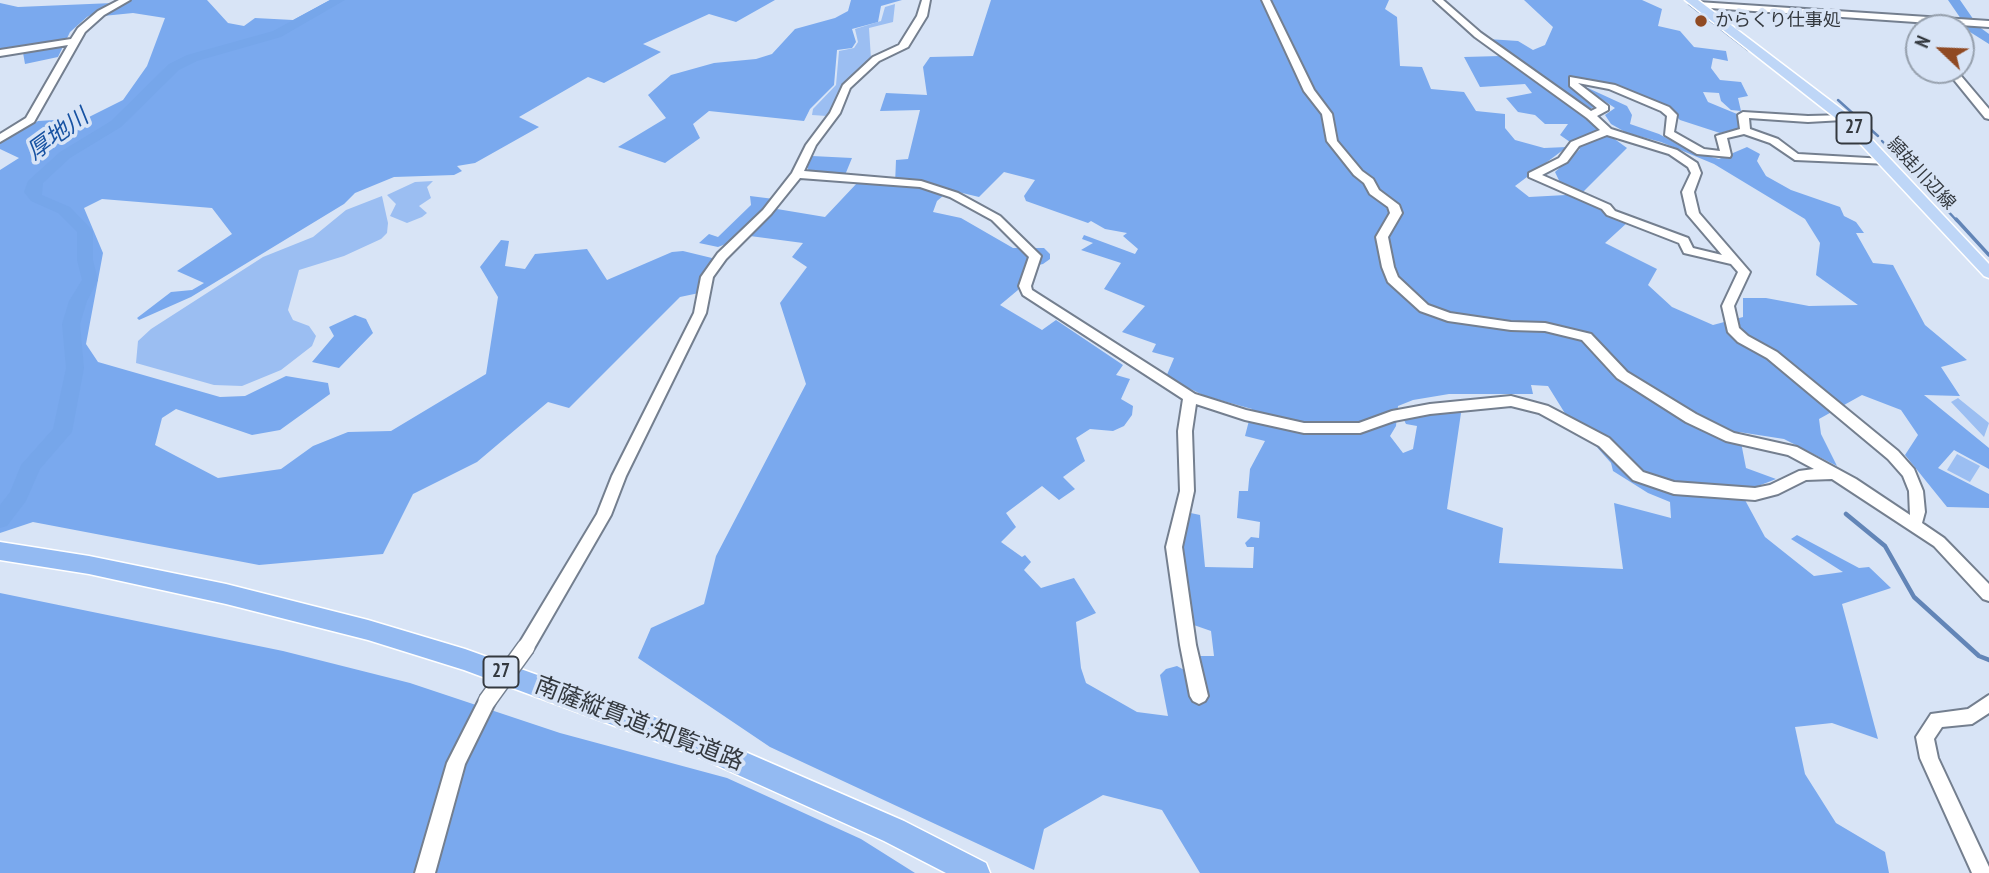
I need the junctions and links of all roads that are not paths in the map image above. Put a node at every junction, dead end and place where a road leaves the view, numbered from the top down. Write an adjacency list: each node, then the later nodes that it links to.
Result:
1 (126, 0): 7 (street)
2 (926, 0): 17 (street)
3 (1266, 0): 23 (street)
4 (1438, 0): 10 (street)
5 (1695, 3): 6 (street); 12 (main road, 頴娃川辺線 / 27)
6 (1905, 18)
7 (74, 41): 8 (street); 15 (street)
8 (0, 53)
9 (1963, 84): 11 (street)
10 (1591, 116): 13 (street); 14 (street)
11 (1989, 116)
12 (1843, 117): 14 (street); 16 (main road, 頴娃川辺線 / 27)
13 (1607, 131): 18 (street); 19 (street)
14 (1745, 131): 16 (street)
15 (0, 139)
16 (1885, 162): 21 (main road, 頴娃川辺線 / 27)
17 (797, 174): 22 (street); 29 (street, bridge)
18 (1693, 214): 19 (street); 20 (street)
19 (1684, 241): 20 (street)
20 (1737, 262): 24 (street)
21 (1989, 273)
22 (1190, 397): 23 (street); 27 (street)
23 (1833, 474): 24 (street)
24 (1914, 524): 26 (street)
25 (0, 551): 30 (highway, 南薩縦貫道;知覧道路 / 27)
26 (1989, 594)
27 (1199, 696)
28 (1989, 703): 31 (street)
29 (425, 873)
30 (976, 873)
31 (1982, 873)

